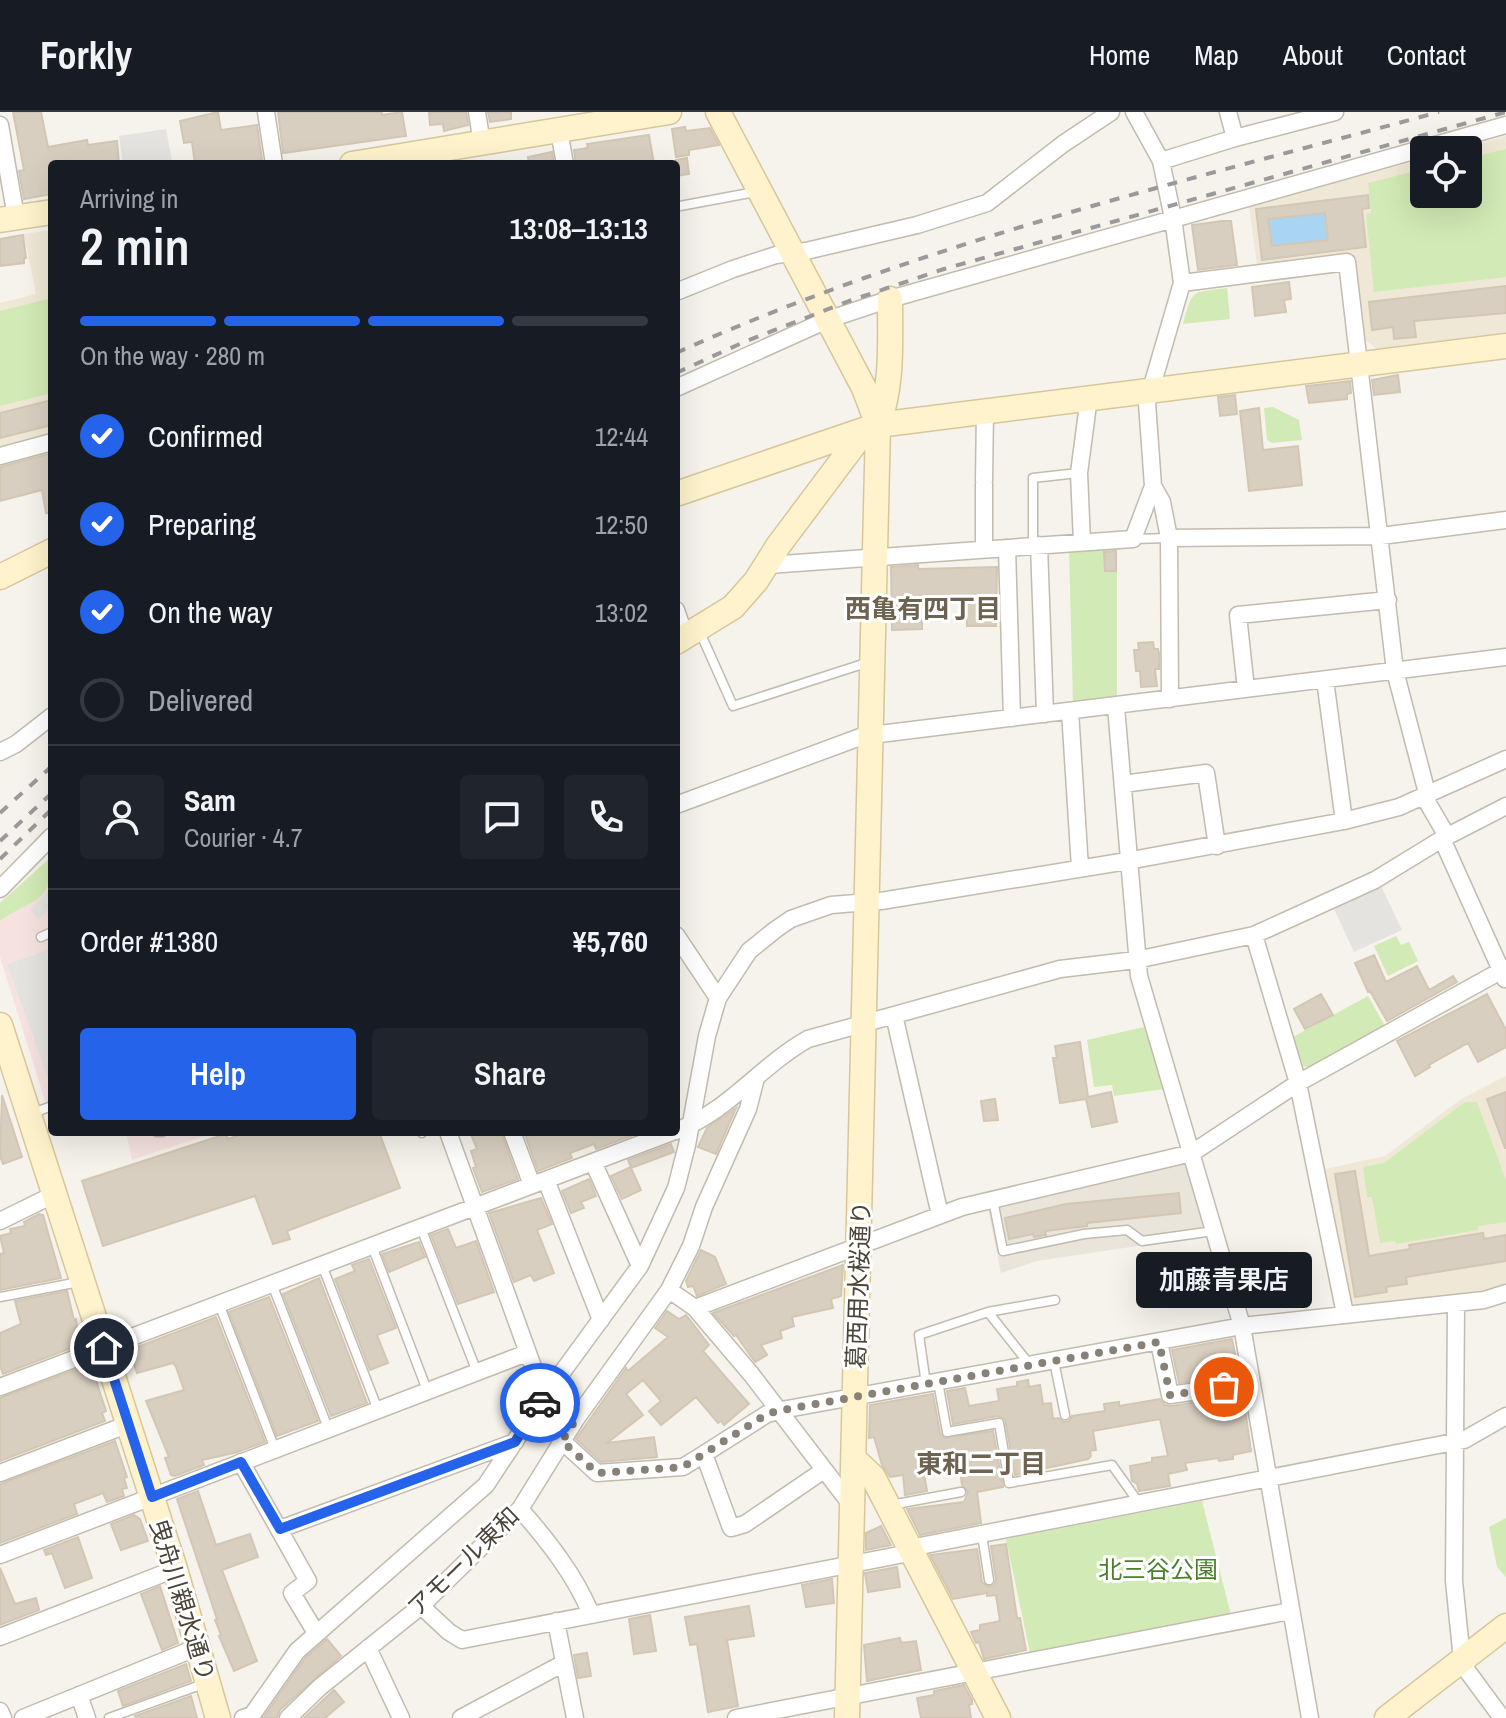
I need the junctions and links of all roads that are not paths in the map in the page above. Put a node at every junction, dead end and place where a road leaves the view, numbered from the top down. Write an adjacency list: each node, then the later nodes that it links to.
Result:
1 (266, 112): 15 (street)
2 (477, 112): 13 (street)
3 (669, 112): 11 (street)
4 (718, 112): 19 (street)
5 (1111, 112): 24 (street)
6 (1134, 112): 18 (street)
7 (1228, 112): 12 (street)
8 (1335, 112): 12 (street)
9 (0, 125): 23 (street)
10 (1506, 125): 22 (street)
11 (559, 131): 13 (street); 17 (street)
12 (1235, 138): 18 (street)
13 (482, 144): 14 (street)
14 (421, 158): 16 (street)
15 (273, 160)
16 (398, 160)
17 (564, 160)
18 (1161, 161): 22 (street)
19 (759, 190): 20 (lane); 24 (street)
20 (680, 206)
21 (48, 213): 23 (street)
22 (1173, 218): 25 (street); 27 (street)
23 (8, 219)
24 (793, 253): 26 (street); 28 (street)
25 (1182, 283): 30 (street); 32 (street)
26 (680, 290)
27 (890, 299): 28 (street); 35 (street)
28 (827, 320): 31 (street); 35 (street)
29 (1506, 346): 30 (street)
30 (1359, 364): 32 (street); 42 (street)
31 (680, 386)
32 (1150, 390): 33 (street); 39 (street)
33 (1089, 397): 34 (street); 38 (street)
34 (985, 410): 35 (street); 48 (street)
35 (878, 425): 40 (street); 50 (street, 葛西用水桜通り); 51 (street)
36 (48, 443): 37 (street)
37 (0, 456)
38 (1079, 473): 45 (street); 46 (lane)
39 (1153, 486): 43 (street); 44 (street)
40 (680, 493)
41 (1506, 520): 42 (street)
42 (1381, 536): 43 (street); 53 (street)
43 (1169, 538): 44 (lane); 60 (street)
44 (1133, 539): 45 (street)
45 (1082, 542): 46 (street)
46 (1036, 546): 47 (street); 63 (street)
47 (1007, 548): 48 (street); 64 (street)
48 (984, 549): 50 (street)
49 (48, 553): 52 (street)
50 (876, 557): 51 (street); 56 (street, 葛西用水桜通り)
51 (768, 565): 54 (street)
52 (0, 577)
53 (1388, 600): 57 (street); 59 (street)
54 (687, 636): 56 (lane)
55 (1506, 657): 57 (street)
56 (874, 661): 66 (street, 葛西用水桜通り)
57 (1395, 671): 58 (street); 70 (street)
58 (1325, 680): 59 (street); 73 (street)
59 (1246, 689): 60 (street)
60 (1170, 699): 61 (street)
61 (1116, 707): 62 (street); 69 (street)
62 (1070, 711): 63 (street); 78 (street)
63 (1045, 714): 64 (street)
64 (1012, 718): 66 (street)
65 (48, 719): 67 (street)
66 (873, 735): 71 (street); 80 (street, 葛西用水桜通り)
67 (0, 752)
68 (1506, 759): 70 (street)
69 (1123, 784): 76 (street); 77 (street)
70 (1425, 794): 73 (street); 74 (street)
71 (680, 803)
72 (1506, 806): 74 (street)
73 (1344, 821): 76 (street)
74 (1445, 838): 82 (street); 86 (street)
75 (48, 840): 79 (street)
76 (1217, 846): 77 (street)
77 (1127, 861): 78 (street); 85 (street)
78 (1080, 868): 80 (street)
79 (0, 889)
80 (868, 901): 87 (street); 89 (street, 葛西用水桜通り)
81 (48, 934): 83 (lane)
82 (1254, 935): 85 (street); 93 (street)
83 (41, 937)
84 (680, 946): 87 (street)
85 (1136, 960): 88 (street); 101 (street)
86 (1505, 973): 93 (street)
87 (718, 998): 95 (street)
88 (894, 1015): 89 (street); 107 (street)
89 (865, 1022): 92 (street); 111 (street, 葛西用水桜通り)
90 (0, 1025): 91 (street, 曳舟川親水通り)
91 (4, 1055): 94 (street, 曳舟川親水通り)
92 (756, 1078): 96 (street); 117 (street, アモール東和)
93 (1298, 1083): 101 (street); 125 (street)
94 (41, 1110): 104 (street, 曳舟川親水通り)
95 (680, 1126)
96 (680, 1129)
97 (449, 1136): 106 (street)
98 (514, 1136): 103 (street)
99 (679, 1136): 114 (street)
100 (637, 1138): 102 (street)
101 (1192, 1153): 105 (street); 110 (street)
102 (593, 1162): 103 (street); 114 (street)
103 (539, 1182): 106 (street); 126 (street)
104 (55, 1194): 108 (street); 115 (street, 曳舟川親水通り)
105 (993, 1200): 107 (street); 110 (lane)
106 (474, 1207): 109 (street); 130 (street)
107 (940, 1215): 111 (street)
108 (0, 1221)
109 (421, 1228): 112 (street); 133 (lane)
110 (1215, 1231): 127 (street)
111 (859, 1245): 123 (street); 139 (street, 葛西用水桜通り)
112 (372, 1246): 113 (street); 137 (lane)
113 (322, 1265): 116 (street); 140 (lane)
114 (640, 1266): 126 (street)
115 (84, 1281): 119 (lane); 129 (street, 曳舟川親水通り)
116 (272, 1284): 122 (street); 146 (lane)
117 (669, 1290): 123 (street); 144 (street, アモール東和)
118 (1506, 1293): 121 (street)
119 (0, 1297)
120 (1055, 1300): 124 (lane)
121 (1456, 1303): 125 (street); 149 (street)
122 (219, 1304): 129 (street); 150 (lane)
123 (695, 1308): 141 (street)
124 (988, 1312): 132 (lane); 135 (lane)
125 (1345, 1314): 127 (street)
126 (601, 1320): 138 (street)
127 (1242, 1326): 128 (street); 134 (street)
128 (1159, 1342): 131 (street); 134 (street)
129 (104, 1348): 136 (street); 145 (street, 曳舟川親水通り)
130 (527, 1353): 133 (street); 138 (street)
131 (1054, 1361): 132 (street); 142 (lane)
132 (1030, 1365): 135 (street)
133 (477, 1372): 137 (street)
134 (1252, 1383): 156 (street)
135 (932, 1384): 139 (street); 159 (lane)
136 (0, 1387)
137 (427, 1390): 140 (street)
138 (545, 1395): 144 (street); 148 (street)
139 (855, 1398): 141 (street); 152 (street, 葛西用水桜通り)
140 (378, 1410): 146 (street)
141 (777, 1411): 151 (street); 154 (street)
142 (1065, 1415)
143 (1506, 1416): 149 (street)
144 (576, 1419): 147 (street, アモール東和)
145 (129, 1424): 155 (street); 158 (street, 曳舟川親水通り)
146 (328, 1428): 150 (street)
147 (562, 1441): 151 (street); 162 (street, アモール東和)
148 (515, 1442): 163 (street); 175 (street)
149 (1453, 1442): 156 (street); 179 (street)
150 (275, 1449): 153 (street)
151 (704, 1454): 154 (street)
152 (854, 1459): 160 (street, 葛西用水桜通り); 161 (street)
153 (241, 1462): 158 (street); 163 (street)
154 (824, 1470): 160 (street)
155 (0, 1473)
156 (1268, 1477): 159 (street); 171 (street)
157 (961, 1492): 161 (lane)
158 (152, 1497): 166 (street); 168 (street, 曳舟川親水通り)
159 (1139, 1503): 164 (street)
160 (852, 1506): 167 (street, 葛西用水桜通り)
161 (888, 1506): 165 (street)
162 (520, 1509): 170 (street, アモール東和); 172 (street)
163 (280, 1529): 175 (street)
164 (982, 1535): 165 (street); 169 (lane)
165 (911, 1550): 167 (street); 181 (street)
166 (0, 1555)
167 (851, 1564): 172 (street); 184 (street, 葛西用水桜通り)
168 (175, 1569): 176 (street); 177 (street, 曳舟川親水通り)
169 (989, 1580)
170 (421, 1606): 173 (street); 178 (street, アモール東和)
171 (1290, 1611): 181 (street); 198 (street)
172 (591, 1614): 173 (street)
173 (556, 1621): 180 (street)
174 (1506, 1626): 179 (street)
175 (316, 1633): 191 (street)
176 (0, 1637)
177 (198, 1647): 182 (street, 曳舟川親水通り); 183 (street)
178 (368, 1648): 192 (street, アモール東和); 193 (street)
179 (1462, 1660): 199 (street); 200 (street)
180 (564, 1663): 194 (street); 195 (street)
181 (974, 1673): 184 (street); 197 (street)
182 (208, 1683): 189 (lane); 190 (street, 曳舟川親水通り)
183 (79, 1695): 187 (street); 188 (street)
184 (847, 1707): 196 (street)
185 (0, 1711): 186 (street)
186 (3, 1718)
187 (23, 1718)
188 (87, 1718)
189 (109, 1718)
190 (218, 1718)
191 (243, 1718)
192 (288, 1718)
193 (401, 1718)
194 (461, 1718)
195 (575, 1718)
196 (736, 1718)
197 (998, 1718)
198 (1310, 1718)
199 (1387, 1718)
200 (1502, 1718)

